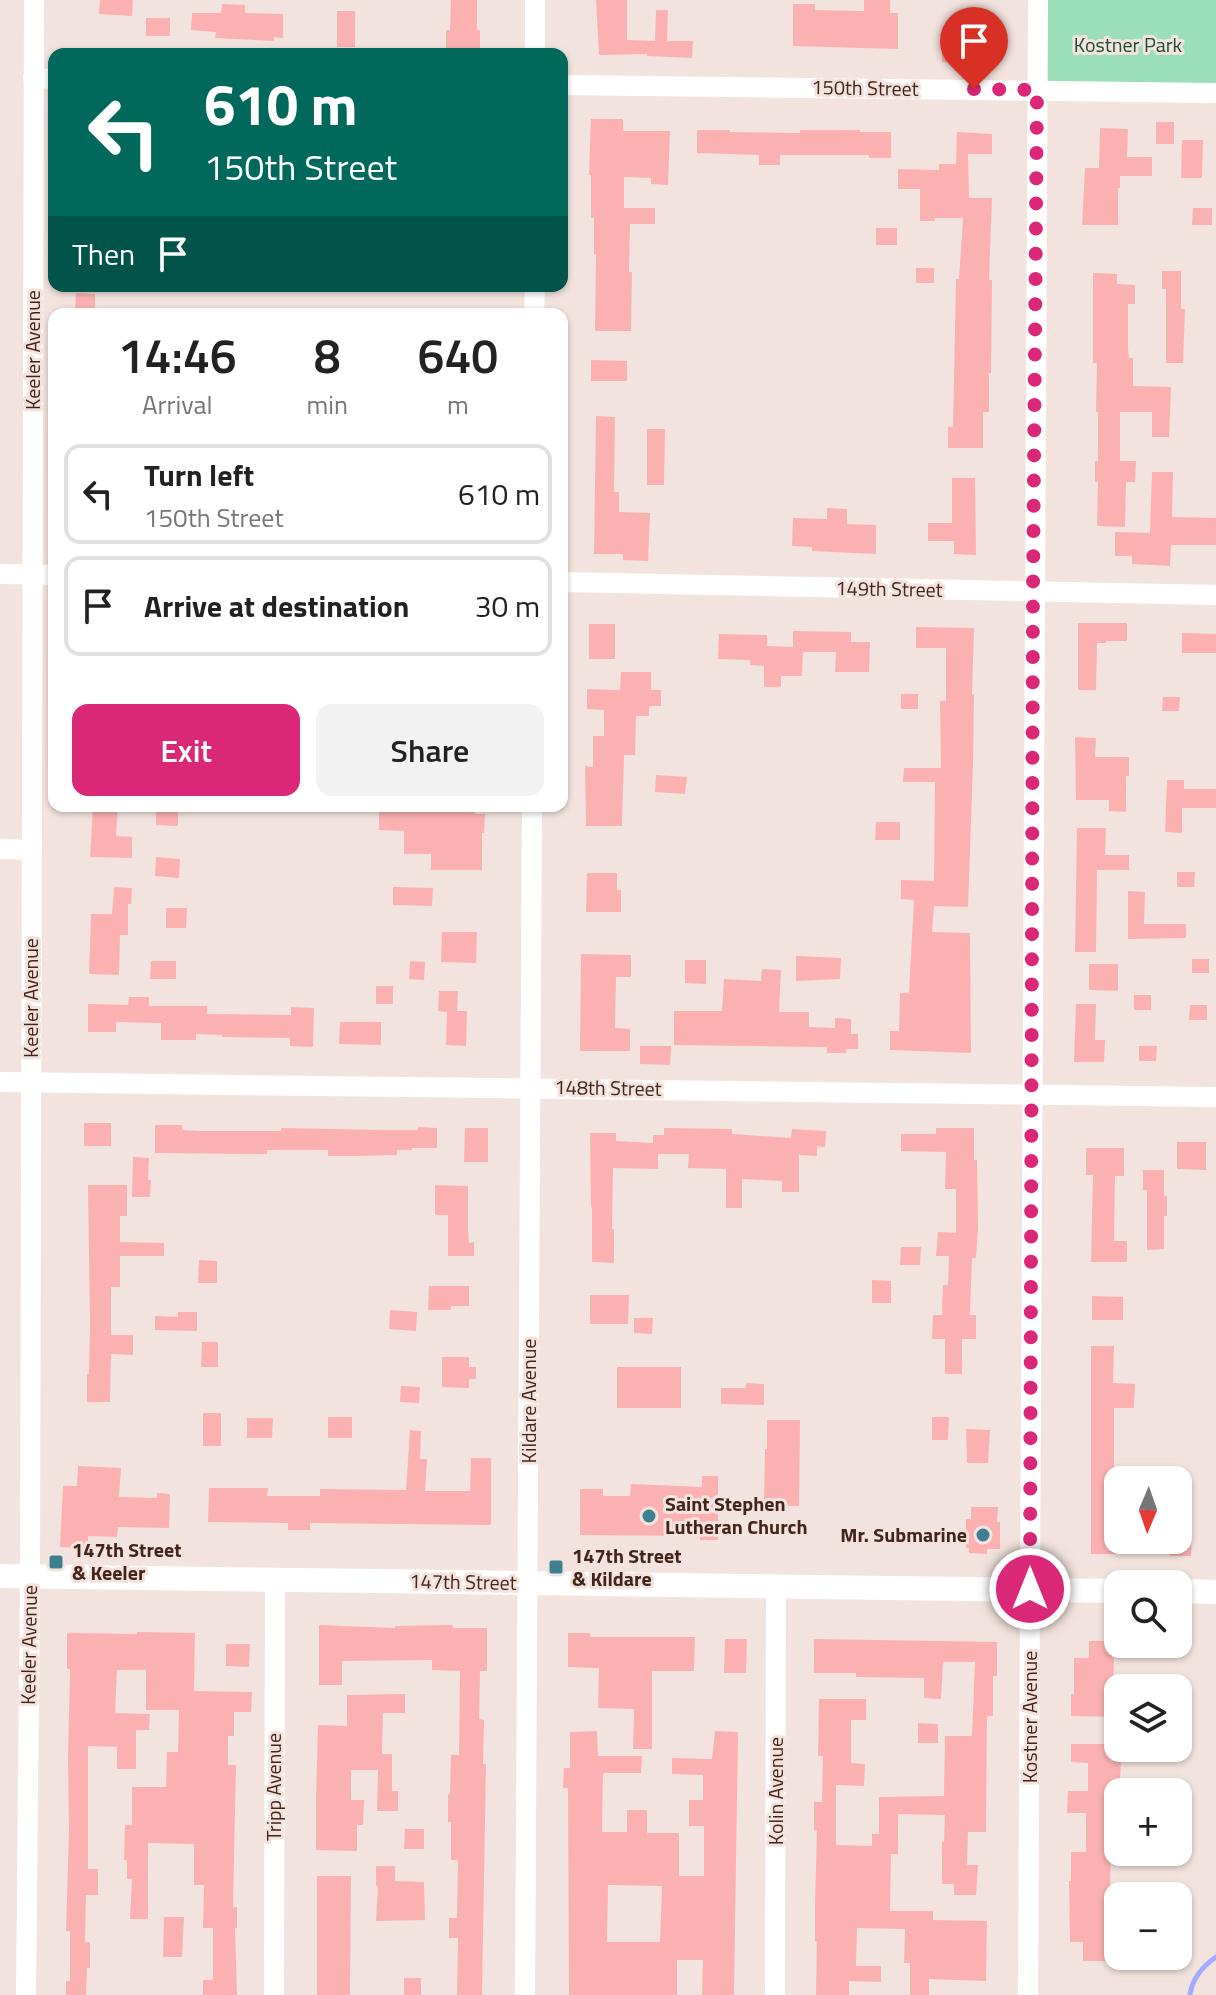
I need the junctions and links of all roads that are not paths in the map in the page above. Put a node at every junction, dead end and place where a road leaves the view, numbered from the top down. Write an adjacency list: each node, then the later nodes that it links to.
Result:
1 (34, 0): 5 (street, Keeler Avenue)
2 (535, 0): 4 (street)
3 (1038, 0): 8 (street, Kostner Avenue)
4 (535, 48)
5 (33, 78): 6 (street); 11 (street, Keeler Avenue)
6 (48, 79)
7 (568, 85): 8 (street, 150th Street)
8 (1037, 90): 9 (street, 150th Street); 13 (street, Kostner Avenue)
9 (1216, 93)
10 (0, 574): 11 (street)
11 (44, 575): 17 (street, Keeler Avenue)
12 (568, 582): 13 (street, 149th Street)
13 (1033, 592): 14 (street, 149th Street); 21 (street, Kostner Avenue)
14 (1216, 595)
15 (532, 812): 20 (street, Kildare Avenue)
16 (0, 849): 17 (street)
17 (32, 850): 19 (street, Keeler Avenue)
18 (0, 1082): 19 (street, 148th Street)
19 (31, 1082): 20 (street, 148th Street); 24 (street, Keeler Avenue)
20 (530, 1087): 21 (street, 148th Street); 26 (street, Kildare Avenue)
21 (1033, 1094): 22 (street, 148th Street); 28 (street, Kostner Avenue)
22 (1216, 1097)
23 (0, 1576): 24 (main road, 147th Street)
24 (30, 1577): 25 (main road, 147th Street); 32 (street, Keeler Avenue)
25 (275, 1580): 26 (main road, 147th Street); 33 (street, Tripp Avenue)
26 (528, 1583): 27 (main road, 147th Street); 34 (street, Kildare Avenue)
27 (776, 1586): 28 (main road, 147th Street); 35 (street, Kolin Avenue)
28 (1030, 1589): 29 (main road, 147th Street); 36 (street, Kostner Avenue)
29 (1104, 1591)
30 (1192, 1591): 31 (main road)
31 (1216, 1592)
32 (26, 1995)
33 (274, 1995)
34 (525, 1995)
35 (775, 1995)
36 (1028, 1995)

